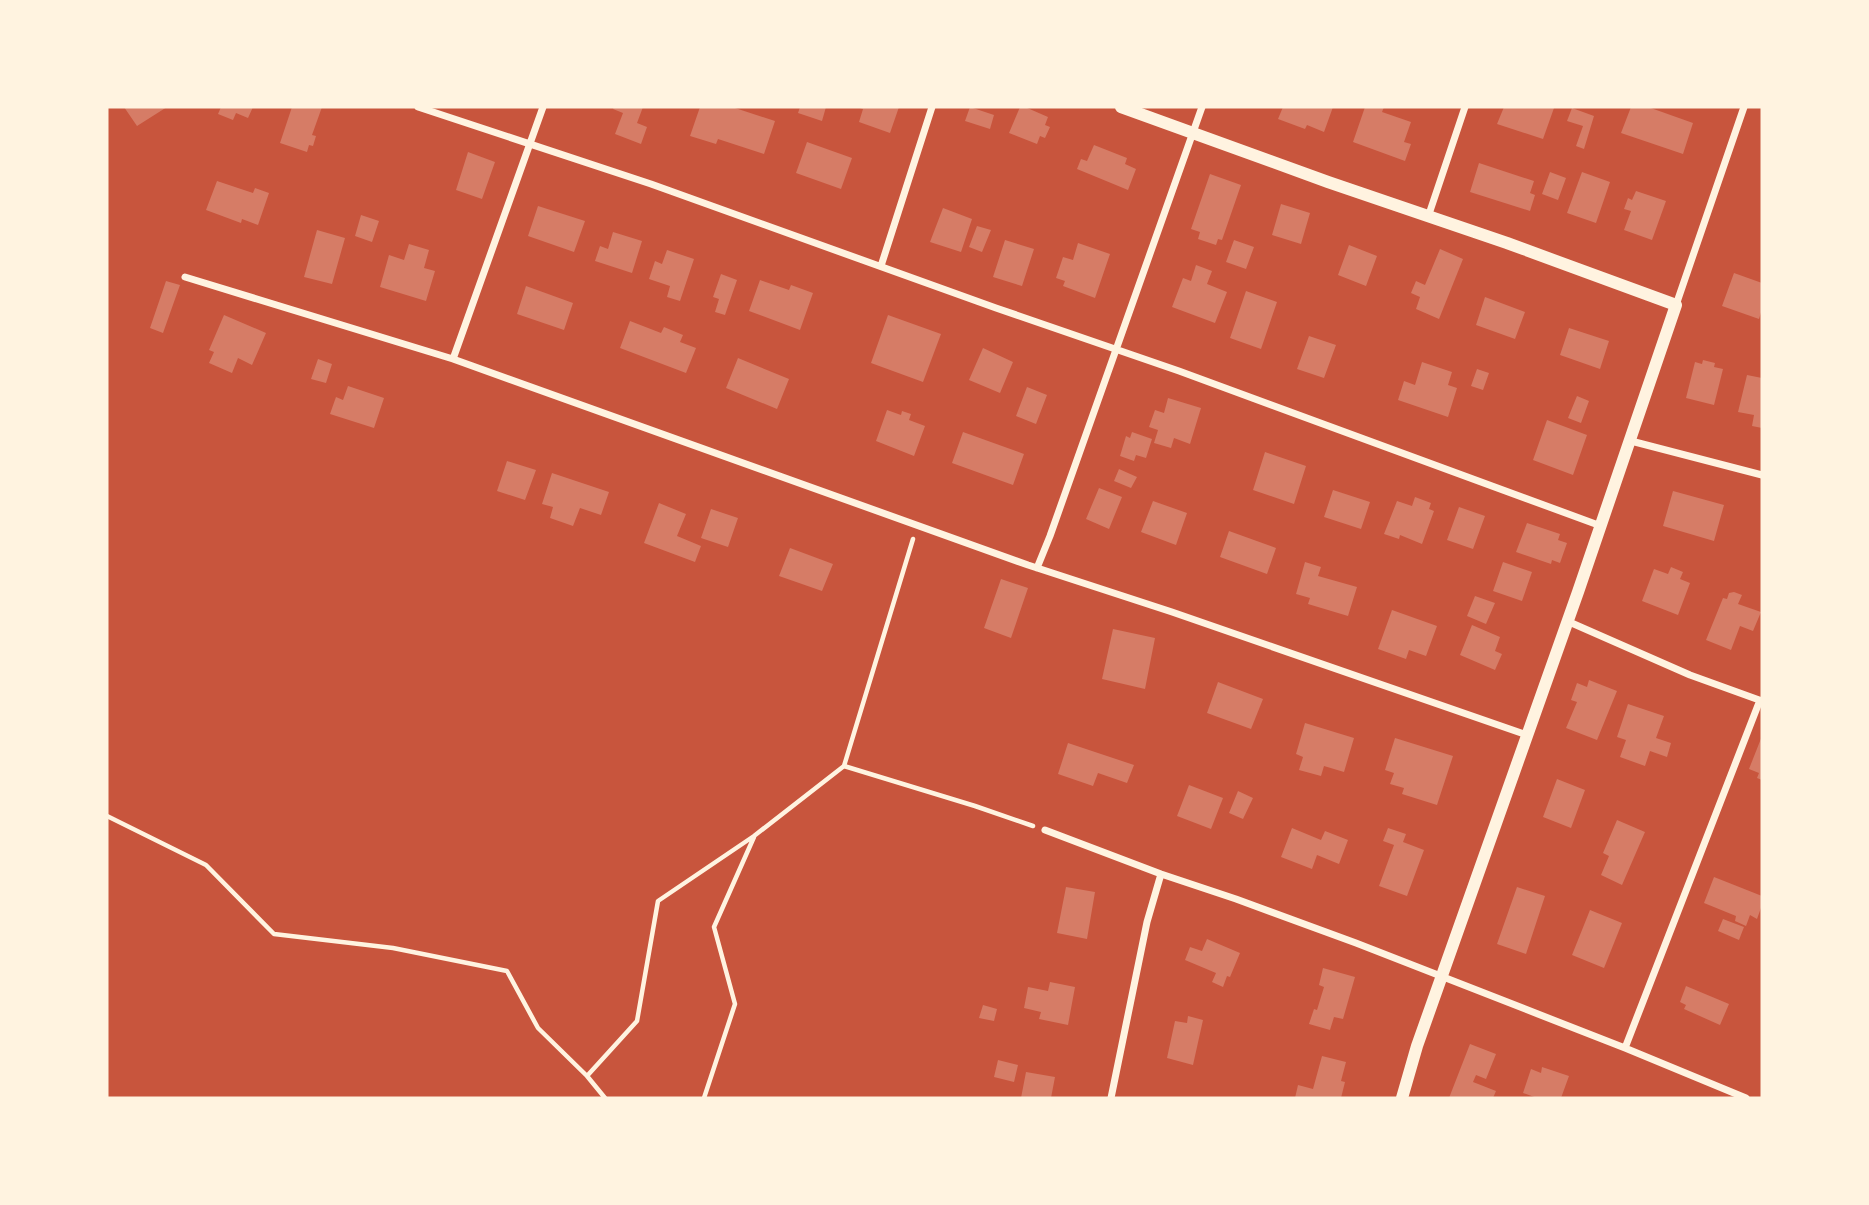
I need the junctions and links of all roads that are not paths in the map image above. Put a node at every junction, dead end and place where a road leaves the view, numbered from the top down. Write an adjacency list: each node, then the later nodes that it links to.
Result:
1 (418, 107): 9 (street)
2 (543, 107): 9 (street)
3 (932, 107): 11 (street)
4 (1121, 107): 8 (street)
5 (1202, 107): 8 (street)
6 (1465, 107): 10 (street)
7 (1744, 107): 13 (street)
8 (1194, 132): 10 (street); 14 (street)
9 (529, 144): 11 (street); 15 (street)
10 (1428, 216): 13 (street)
11 (881, 266): 14 (street)
12 (185, 277): 15 (street)
13 (1676, 305): 16 (street)
14 (1117, 349): 18 (street); 19 (street)
15 (453, 359): 19 (street)
16 (1630, 441): 17 (street); 18 (street)
17 (1762, 475)
18 (1601, 527): 20 (street)
19 (1037, 568): 22 (street)
20 (1567, 621): 21 (street); 22 (street)
21 (1761, 700): 26 (street)
22 (1527, 736): 25 (street)
23 (1045, 830): 24 (street)
24 (1161, 874): 25 (street); 27 (street)
25 (1442, 976): 26 (street); 28 (street)
26 (1625, 1048): 29 (street)
27 (1111, 1098)
28 (1402, 1098)
29 (1746, 1098)

